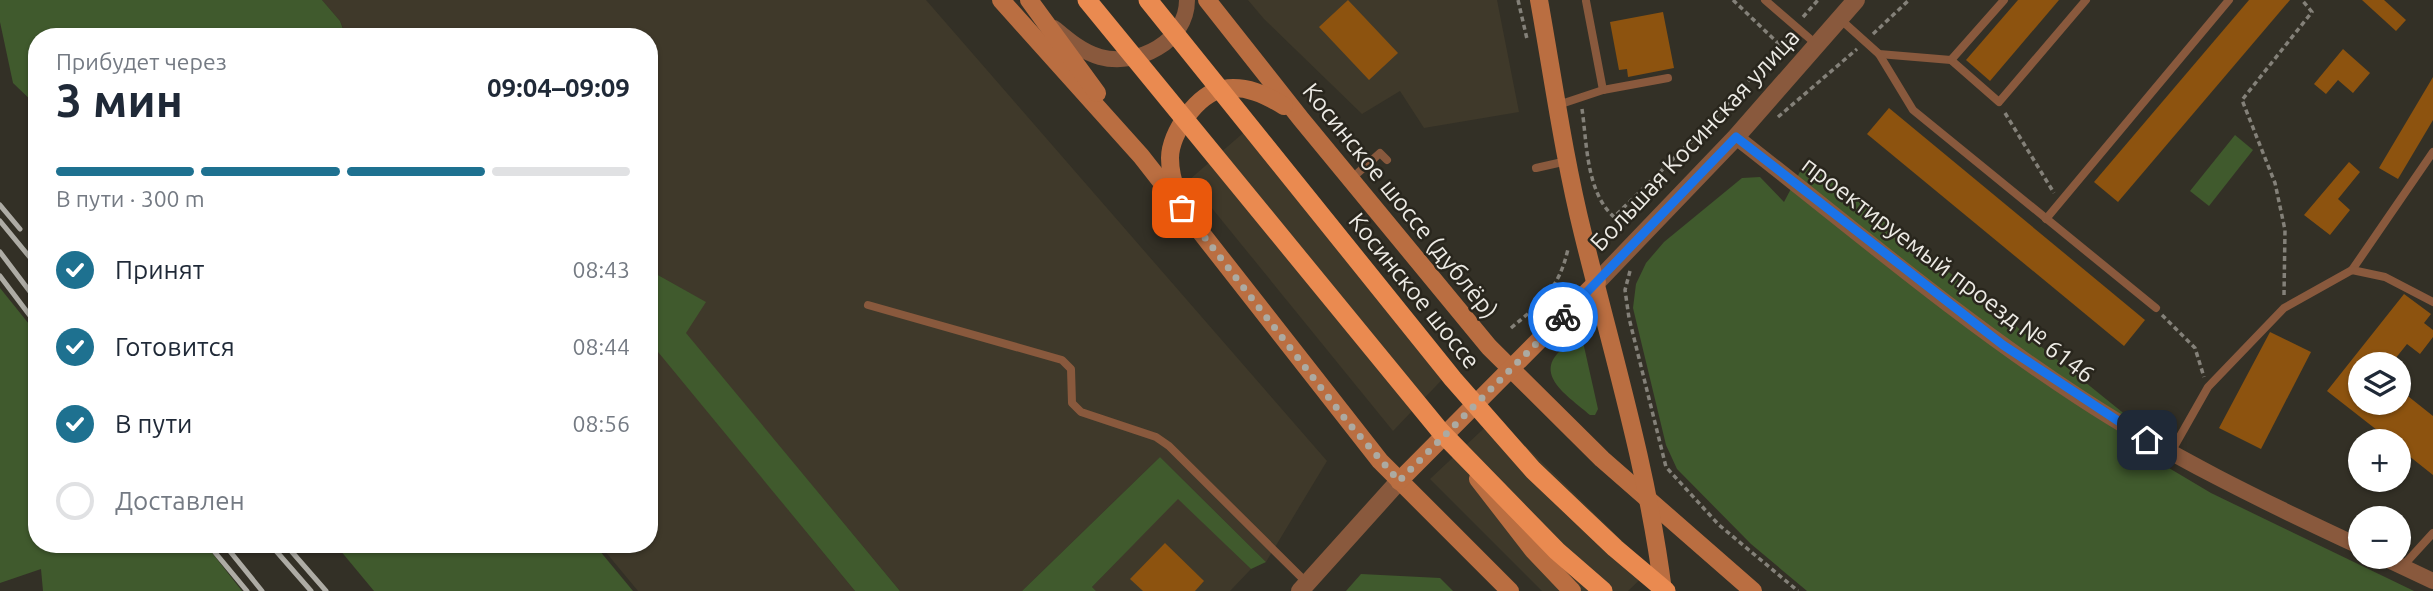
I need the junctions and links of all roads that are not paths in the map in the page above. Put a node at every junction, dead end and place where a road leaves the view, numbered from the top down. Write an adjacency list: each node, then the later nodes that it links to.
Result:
1 (1001, 0): 25 (main road)
2 (1029, 0): 15 (main road)
3 (1087, 0): 38 (highway, bridge)
4 (1148, 0): 51 (highway, Косинское шоссе, bridge)
5 (1187, 0): 15 (street)
6 (1207, 0): 22 (main road, Косинское шоссе (дублёр))
7 (1539, 0): 21 (main road)
8 (1587, 0): 20 (lane)
9 (1765, 0): 16 (lane)
10 (1856, 0): 14 (street, Большая Косинская улица)
11 (2004, 0): 18 (lane)
12 (2086, 0): 18 (lane)
13 (2229, 0): 31 (lane)
14 (1839, 19): 16 (street, Большая Косинская улица); 17 (lane)
15 (1046, 22): 25 (main road)
16 (1816, 45): 23 (street, Большая Косинская улица)
17 (1879, 54): 18 (lane); 31 (lane)
18 (1951, 60)
19 (1668, 78): 20 (lane)
20 (1603, 90): 21 (lane)
21 (1558, 105): 27 (main road)
22 (1301, 120): 29 (main road, Косинское шоссе (дублёр)); 30 (main road)
23 (1736, 137): 33 (street, Большая Косинская улица); 39 (street, проектируемый проезд № 6146)
24 (2433, 152): 32 (lane)
25 (1141, 156): 30 (main road)
26 (1387, 160): 29 (lane)
27 (1569, 161): 28 (lane); 33 (main road)
28 (1536, 168)
29 (1350, 180): 37 (main road, Косинское шоссе (дублёр))
30 (1182, 208): 40 (main road)
31 (2046, 219): 36 (lane)
32 (2352, 270): 34 (lane); 39 (lane)
33 (1597, 282): 37 (main road); 41 (main road)
34 (2433, 302)
35 (868, 305): 47 (lane)
36 (2156, 308)
37 (1512, 371): 40 (main road); 41 (main road, Косинское шоссе (дублёр))
38 (1441, 432): 49 (main road, bridge); 50 (highway, bridge)
39 (2170, 454): 43 (street, проектируемый проезд № 6146)
40 (1399, 481): 47 (street); 48 (main road)
41 (1647, 500): 51 (main road); 52 (main road, Косинское шоссе (дублёр))
42 (2433, 533): 44 (lane)
43 (2348, 541)
44 (2411, 557)
45 (2406, 569): 46 (street)
46 (2433, 581)
47 (1303, 587)
48 (1510, 591)
49 (1572, 591)
50 (1603, 591)
51 (1664, 591)
52 (1753, 591)

